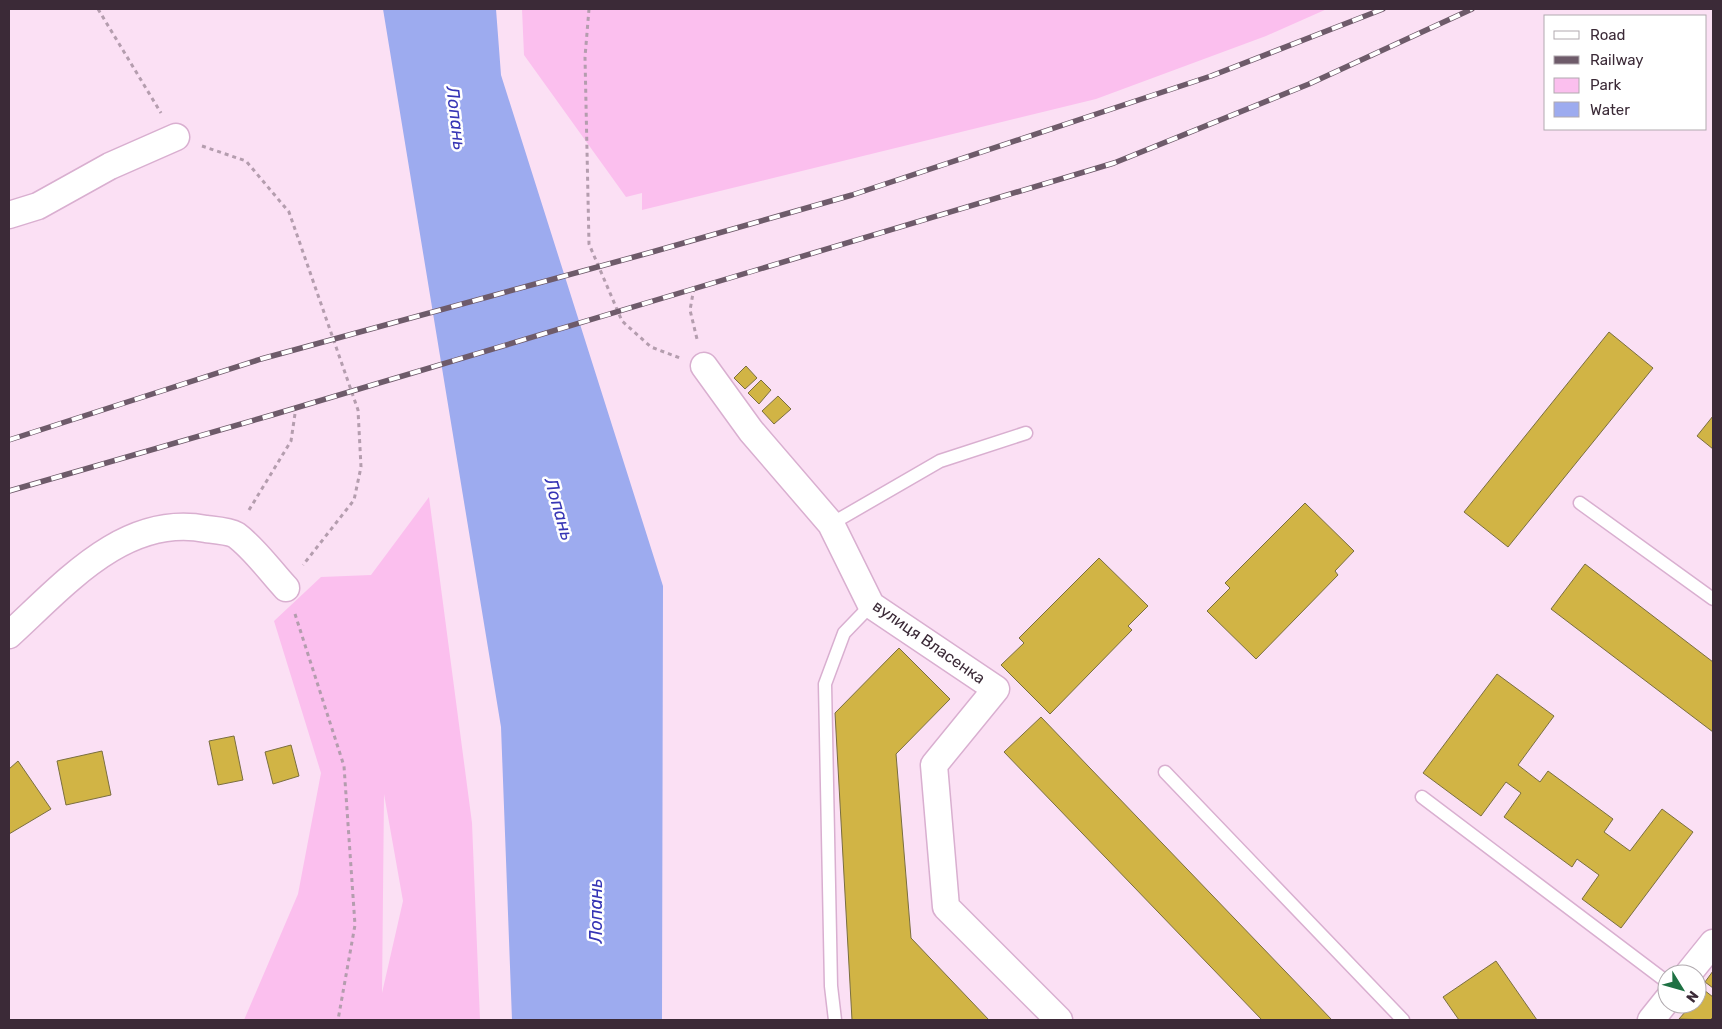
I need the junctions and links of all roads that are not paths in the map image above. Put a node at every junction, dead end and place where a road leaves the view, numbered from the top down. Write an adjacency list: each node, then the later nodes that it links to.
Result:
1 (176, 137): 2 (street)
2 (9, 215)
3 (704, 366): 6 (street, вулиця Власенка)
4 (1026, 434): 6 (lane)
5 (1580, 502): 8 (lane)
6 (831, 524): 9 (street, вулиця Власенка)
7 (286, 588): 10 (street)
8 (1713, 599)
9 (871, 605): 16 (lane); 17 (street, вулиця Власенка)
10 (9, 635)
11 (1165, 772): 18 (lane)
12 (1422, 797): 15 (lane)
13 (1713, 943): 14 (street)
14 (1696, 964)
15 (1657, 974)
16 (835, 1020)
17 (1059, 1020)
18 (1402, 1020)

